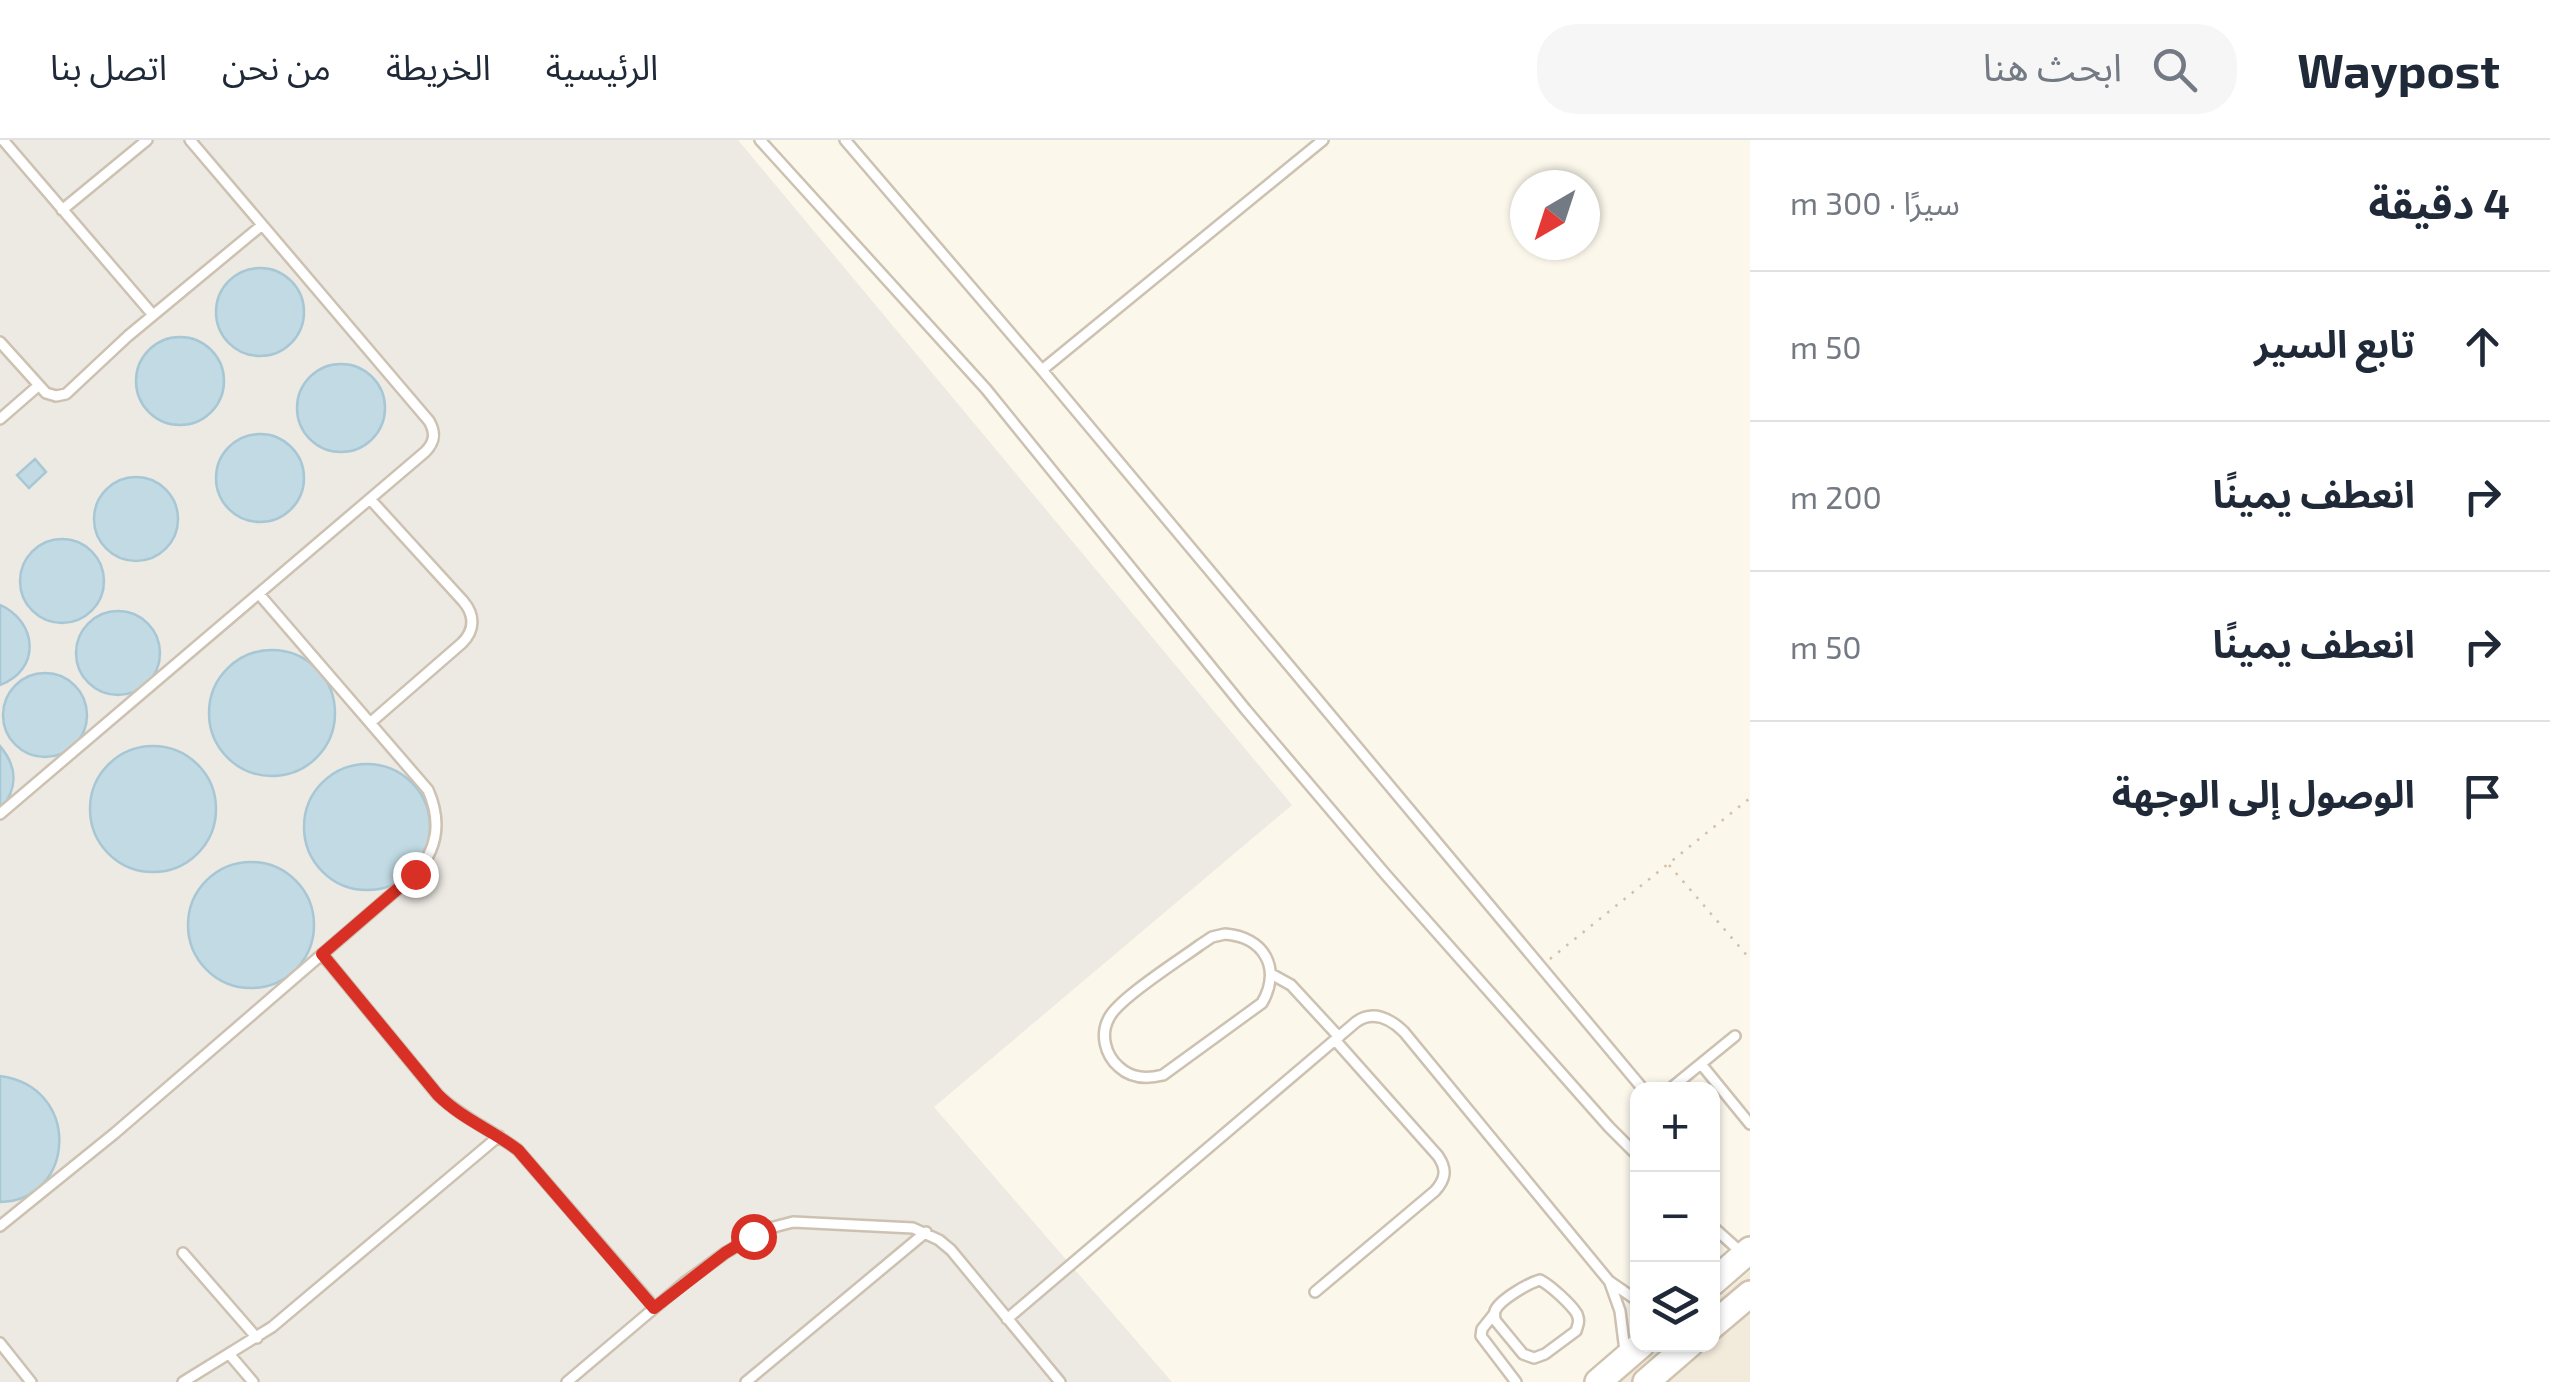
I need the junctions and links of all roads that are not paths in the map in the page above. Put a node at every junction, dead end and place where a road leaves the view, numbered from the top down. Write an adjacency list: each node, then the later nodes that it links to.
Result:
1 (3, 140): 7 (lane)
2 (147, 140): 7 (lane)
3 (190, 140): 8 (lane)
4 (760, 140): 27 (lane)
5 (845, 140): 11 (lane)
6 (1323, 140): 11 (lane)
7 (62, 210): 9 (lane)
8 (262, 225): 9 (lane); 14 (lane)
9 (153, 315): 12 (lane)
10 (0, 342): 12 (lane)
11 (1042, 370): 23 (lane)
12 (38, 386): 13 (lane)
13 (0, 419)
14 (370, 498): 15 (lane); 16 (lane)
15 (259, 594): 16 (lane); 17 (lane)
16 (370, 723): 18 (lane)
17 (0, 814)
18 (322, 954): 26 (lane); 28 (lane)
19 (1271, 974): 19 (lane); 21 (lane)
20 (1735, 1036): 22 (lane)
21 (1337, 1038): 34 (lane); 35 (lane); 40 (lane)
22 (1701, 1064): 24 (lane); 25 (lane)
23 (1636, 1082)
24 (1680, 1082)
25 (1750, 1124)
26 (500, 1136): 38 (lane); 42 (lane)
27 (1630, 1148)
28 (0, 1226)
29 (926, 1232): 38 (lane); 40 (lane); 52 (lane)
30 (1720, 1232): 32 (lane)
31 (183, 1252): 42 (lane)
32 (1747, 1252): 33 (street)
33 (1720, 1276)
34 (1608, 1281): 37 (lane); 43 (lane)
35 (1315, 1292)
36 (1750, 1294): 41 (street)
37 (1630, 1296)
38 (654, 1308): 48 (lane)
39 (1494, 1314): 39 (lane); 54 (lane)
40 (1006, 1318): 53 (lane)
41 (1720, 1319)
42 (256, 1338): 47 (lane)
43 (1630, 1340)
44 (0, 1343): 49 (lane)
45 (1634, 1352): 55 (street)
46 (1681, 1352): 56 (street)
47 (230, 1355): 50 (lane); 51 (lane)
48 (571, 1381)
49 (31, 1382)
50 (184, 1382)
51 (253, 1382)
52 (746, 1382)
53 (1060, 1382)
54 (1516, 1382)
55 (1598, 1382)
56 (1646, 1382)

